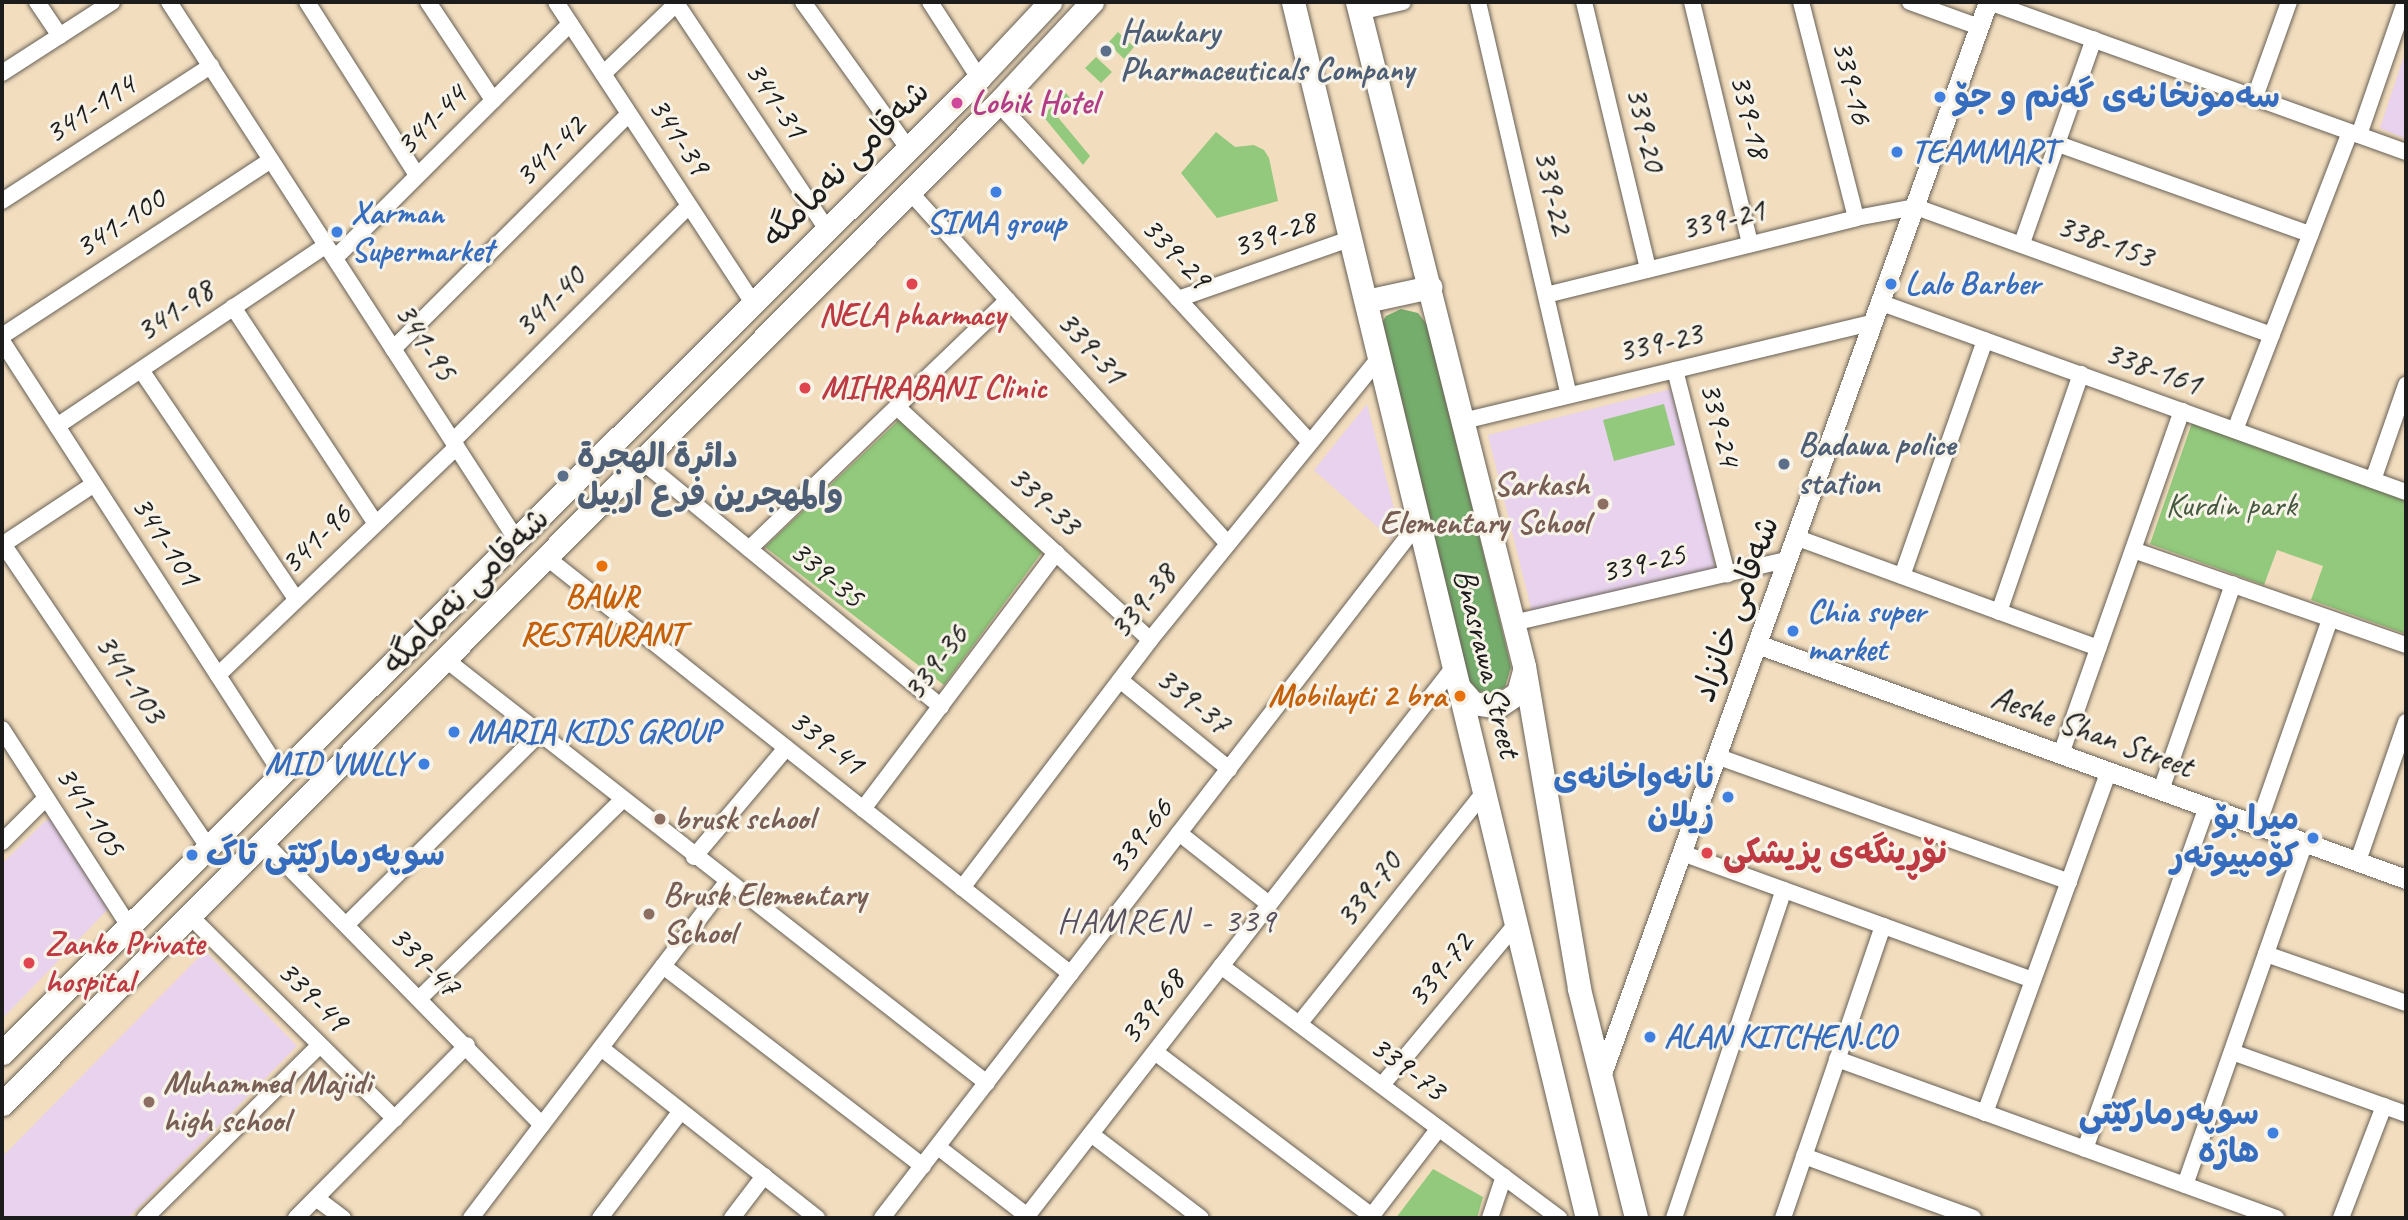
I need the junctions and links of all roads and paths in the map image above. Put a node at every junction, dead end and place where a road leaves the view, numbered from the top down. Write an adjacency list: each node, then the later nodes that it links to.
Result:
1 (37, 2): 25 (street)
2 (112, 2): 25 (street)
3 (169, 2): 27 (street, 341-95)
4 (307, 2): 40 (street)
5 (428, 2): 32 (street)
6 (556, 2): 23 (street, 341-39)
7 (677, 2): 29 (street); 46 (street, 341-31)
8 (803, 2): 37 (street)
9 (930, 2): 30 (street)
10 (1049, 2): 30 (main road, شەقامی نەمامگە)
11 (1092, 2): 33 (main road, شەقامی نەمامگە)
12 (1293, 2): 48 (main road, Bnasrawa Street)
13 (1403, 2): 22 (street)
14 (1478, 2): 54 (street, 339-22)
15 (1584, 2): 52 (street, 339-20)
16 (1692, 2): 50 (street, 339-18)
17 (1801, 2): 45 (street, 339-16)
18 (1910, 2): 24 (street)
19 (1989, 2): 24 (street, شەقامی خانزاد); 26 (street)
20 (2289, 2): 31 (street)
21 (2405, 2): 35 (street)
22 (1358, 7): 53 (main road, Bnasrawa Street)
23 (570, 24): 29 (street, 341-39); 32 (street, 341-44)
24 (1979, 27): 44 (street, شەقامی خانزاد)
25 (60, 36): 28 (street)
26 (2095, 40): 31 (street); 36 (street)
27 (211, 66): 39 (street, 341-95); 42 (street, 341-114)
28 (2, 73)
29 (603, 74): 34 (street, 341-39)
30 (979, 78): 37 (main road, شەقامی نەمامگە)
31 (2255, 97): 35 (street)
32 (493, 100): 40 (street, 341-44)
33 (998, 103): 41 (main road, شەقامی نەمامگە); 55 (street, 339-29)
34 (629, 114): 43 (street, 341-39); 65 (street, 341-42)
35 (2354, 133): 38 (street); 47 (street)
36 (2058, 144): 47 (street); 49 (street)
37 (908, 148): 46 (main road, شەقامی نەمامگە)
38 (2406, 152)
39 (271, 160): 51 (street, 341-95); 63 (street, 341-100)
40 (417, 175): 51 (street, 341-44)
41 (910, 192): 56 (street, 339-31); 79 (main road, شەقامی نەمامگە)
42 (2, 201)
43 (690, 206): 59 (street, 341-39); 78 (street, 341-40)
44 (1916, 206): 45 (street, 339-21); 49 (street, 338-153); 58 (street, شەقامی خانزاد)
45 (1856, 218): 50 (street, 339-21)
46 (827, 229): 59 (main road, شەقامی نەمامگە)
47 (2310, 234): 62 (street)
48 (1349, 239): 55 (street, 339-28); 57 (main road, Bnasrawa Street)
49 (2022, 243): 62 (street, 338-153)
50 (1750, 244): 52 (street, 339-21)
51 (331, 252): 60 (street, 341-98); 65 (street, 341-95)
52 (1648, 270): 54 (street, 339-21)
53 (1430, 287): 57 (main road); 74 (main road, Bnasrawa Street)
54 (1546, 295): 71 (street, 339-22)
55 (1178, 299): 77 (street, 339-29)
56 (1008, 300): 72 (street); 89 (street, 339-31)
57 (1366, 301): 66 (main road, Bnasrawa Street)
58 (1879, 302): 61 (street, شەقامی خانزاد); 64 (street, 338-161)
59 (753, 303): 80 (main road, شەقامی نەمامگە)
60 (233, 307): 67 (street, 341-98); 85 (street)
61 (1871, 323): 68 (street, 339-23); 87 (street, شەقامی خانزاد)
62 (2272, 335): 76 (street)
63 (2, 339): 75 (street, 341-101)
64 (1985, 340): 69 (street, 338-161); 97 (street)
65 (393, 349): 78 (street, 341-95)
66 (1378, 359): 77 (street, 339-38); 86 (main road, Bnasrawa Street)
67 (141, 370): 75 (street, 341-98); 99 (street)
68 (1675, 370): 71 (street, 339-23); 96 (street, 339-24)
69 (2081, 374): 73 (street, 338-161); 100 (street)
70 (2406, 385): 81 (street)
71 (1569, 396): 74 (street, 339-23)
72 (897, 407): 91 (street); 93 (street, 339-33)
73 (2182, 411): 76 (street, 338-161); 92 (street)
74 (1463, 421): 102 (main road, Bnasrawa Street)
75 (57, 426): 82 (street, 341-101)
76 (2235, 430): 81 (street, 338-161)
77 (1310, 443): 89 (street, 339-38)
78 (455, 444): 85 (street, 341-96); 88 (street, 341-95)
79 (642, 461): 84 (main road, شەقامی نەمامگە); 91 (street, 339-35)
80 (582, 473): 84 (main road); 88 (main road, شەقامی نەمامگە)
81 (2373, 480): 83 (street, 338-161)
82 (94, 484): 90 (street); 109 (street, 341-101)
83 (2406, 492)
84 (605, 498): 94 (main road, شەقامی نەمامگە)
85 (375, 522): 99 (street, 341-96)
86 (1419, 522): 110 (main road, Bnasrawa Street); 122 (street, 339-66)
87 (1795, 537): 95 (street, شەقامی خانزاد); 97 (street)
88 (516, 539): 112 (main road, شەقامی نەمامگە)
89 (1228, 544): 103 (street, 339-38)
90 (2, 545): 136 (street, 341-103)
91 (749, 549): 113 (street, 339-35)
92 (2133, 550): 98 (street); 106 (street)
93 (1056, 553): 103 (street, 339-33); 113 (street, 339-36)
94 (546, 558): 107 (main road, شەقامی نەمامگە); 118 (street, 339-41)
95 (1786, 560): 96 (street, 339-25); 104 (street, شەقامی خانزاد)
96 (1727, 574): 102 (street, 339-25)
97 (1902, 576): 100 (street)
98 (2233, 584): 101 (street); 125 (street)
99 (296, 598): 109 (street, 341-96)
100 (1999, 612): 106 (street)
101 (2330, 619): 105 (street); 131 (street)
102 (1513, 624): 108 (main road, Bnasrawa Street)
103 (1150, 640): 111 (street, 339-38)
104 (1757, 644): 119 (street, Aeshe Shan Street); 120 (street, شەقامی خانزاد)
105 (2406, 645)
106 (2098, 648): 119 (street)
107 (444, 659): 115 (main road, شەقامی نەمامگە); 116 (street)
108 (1523, 665): 110 (main road); 166 (main road, Bnasrawa Street)
109 (218, 675): 124 (street, 341-101)
110 (1455, 677): 126 (main road, Bnasrawa Street); 145 (street, 339-68)
111 (1120, 680): 122 (street, 339-37); 143 (street, 339-38)
112 (351, 703): 115 (main road); 124 (main road, شەقامی نەمامگە)
113 (941, 707): 130 (street, 339-36)
114 (2406, 722): 121 (street)
115 (376, 728): 133 (main road, شەقامی نەمامگە)
116 (538, 735): 128 (street); 147 (street)
117 (5, 740): 127 (street, 341-105)
118 (786, 748): 130 (street, 339-41); 138 (street)
119 (2061, 754): 123 (street, Aeshe Shan Street)
120 (1716, 756): 137 (street, شەقامی خانزاد); 142 (street)
121 (2400, 757): 139 (street)
122 (1229, 769): 132 (street, 339-66)
123 (2109, 771): 125 (street, Aeshe Shan Street); 142 (street)
124 (281, 773): 136 (main road, شەقامی نەمامگە)
125 (2161, 790): 129 (street, Aeshe Shan Street)
126 (1484, 792): 148 (main road, Bnasrawa Street); 158 (street, 339-70)
127 (46, 798): 134 (street); 149 (street, 341-105)
128 (622, 800): 138 (street); 156 (street)
129 (2207, 806): 131 (street, Aeshe Shan Street); 179 (street)
130 (863, 809): 143 (street, 339-41)
131 (2259, 825): 135 (street, Aeshe Shan Street)
132 (1180, 833): 145 (street); 154 (street, 339-66)
133 (263, 841): 146 (main road, شەقامی نەمامگە); 147 (street, 339-47)
134 (2, 842)
135 (2305, 842): 139 (street, Aeshe Shan Street); 151 (street)
136 (208, 846): 149 (main road, شەقامی نەمامگە)
137 (1682, 853): 144 (street); 166 (street, شەقامی خانزاد)
138 (694, 857): 141 (street)
139 (2358, 861): 140 (street, Aeshe Shan Street)
140 (2406, 878)
141 (727, 882): 152 (street); 167 (street)
142 (2069, 882): 155 (street)
143 (962, 888): 154 (street, 339-41)
144 (1784, 890): 150 (street); 201 (street)
145 (1269, 904): 153 (street, 339-68)
146 (189, 915): 159 (street, 339-49); 169 (main road, شەقامی نەمامگە)
147 (347, 924): 156 (street, 339-47)
148 (1516, 924): 168 (street, 339-72); 199 (main road, Bnasrawa Street)
149 (129, 926): 161 (main road, شەقامی نەمامگە)
150 (1883, 926): 155 (street); 165 (street)
151 (2266, 954): 157 (street); 164 (street)
152 (663, 965): 162 (street); 181 (street)
153 (1221, 967): 158 (street, 339-73); 163 (street, 339-68)
154 (1071, 974): 167 (street, 339-66)
155 (2033, 980): 172 (street)
156 (420, 998): 160 (street, 339-47)
157 (2406, 1003)
158 (1299, 1024): 168 (street, 339-73)
159 (320, 1045): 174 (street, 339-49); 188 (street)
160 (467, 1045): 174 (street); 175 (street, 339-47)
161 (5, 1048)
162 (601, 1048): 171 (street); 175 (street)
163 (1155, 1052): 177 (street, 339-68); 187 (street)
164 (2232, 1052): 170 (street); 184 (street)
165 (1837, 1059): 172 (street); 180 (street)
166 (1600, 1080): 200 (main road, Bnasrawa Street)
167 (987, 1083): 178 (street, 339-66)
168 (1382, 1086): 176 (street, 339-73)
169 (2, 1104)
170 (2384, 1106): 173 (street); 205 (street)
171 (681, 1111): 183 (street); 192 (street)
172 (1985, 1113): 179 (street)
173 (2406, 1114)
174 (395, 1119): 185 (street)
175 (542, 1125): 191 (street)
176 (1439, 1128): 182 (street, 339-73); 187 (street)
177 (1091, 1134): 186 (street, 339-68); 196 (street)
178 (938, 1147): 181 (street, 339-66); 186 (street)
179 (2085, 1149): 184 (street)
180 (1804, 1156): 202 (street); 203 (street)
181 (923, 1166): 195 (street, 339-66)
182 (1504, 1176): 197 (street); 198 (street, 339-73)
183 (764, 1177): 193 (street); 194 (street)
184 (2185, 1185): 204 (street)
185 (316, 1198): 189 (street); 190 (street)
186 (1028, 1217)
187 (1371, 1217)
188 (145, 1218)
189 (296, 1218)
190 (343, 1218)
191 (471, 1218)
192 (600, 1218)
193 (732, 1218)
194 (817, 1218)
195 (883, 1218)
196 (1201, 1218)
197 (1490, 1218)
198 (1559, 1218)
199 (1587, 1218)
200 (1636, 1218)
201 (1674, 1218)
202 (1783, 1218)
203 (1973, 1218)
204 (2276, 1218)
205 (2341, 1218)

